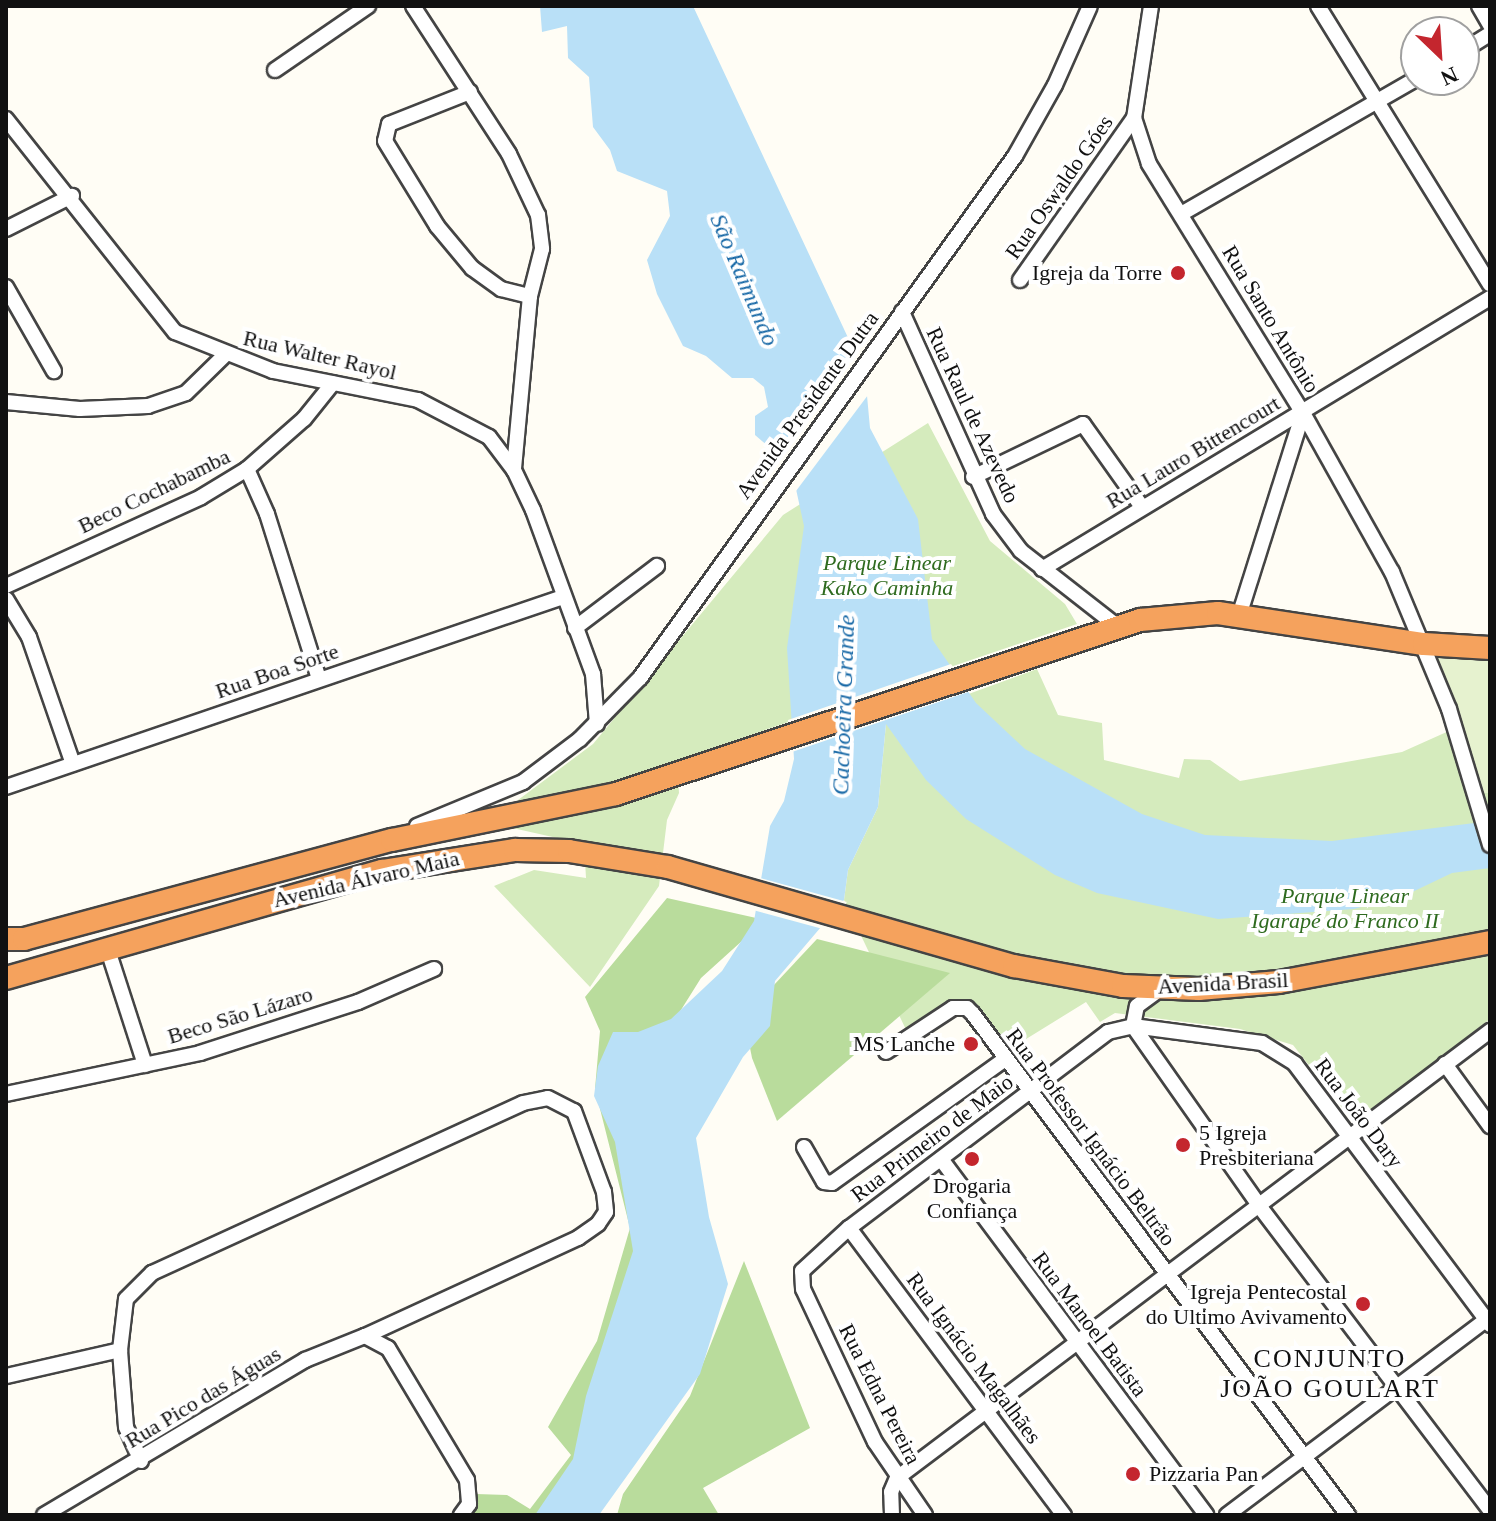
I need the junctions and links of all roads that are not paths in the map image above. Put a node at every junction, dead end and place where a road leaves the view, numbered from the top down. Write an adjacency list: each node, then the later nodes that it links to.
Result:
1 (368, 6): 8 (street)
2 (413, 6): 10 (street, Rua Walter Rayol)
3 (1090, 6): 22 (street, Avenida Presidente Dutra)
4 (1151, 6): 12 (street, Rua Santo Antônio)
5 (1318, 6): 11 (street)
6 (1479, 6): 7 (street)
7 (1490, 25)
8 (275, 70)
9 (1400, 89): 11 (street)
10 (470, 92): 20 (street, Rua Walter Rayol); 20 (street)
11 (1378, 102): 15 (street); 18 (street)
12 (1134, 118): 15 (street, Rua Santo Antônio); 17 (street, Rua Oswaldo Góes)
13 (6, 119): 14 (street, Rua Walter Rayol)
14 (72, 196): 16 (street); 23 (street, Rua Walter Rayol)
15 (1181, 214): 27 (street, Rua Santo Antônio)
16 (6, 229)
17 (1020, 280)
18 (1490, 284)
19 (6, 287): 24 (street)
20 (530, 296): 29 (street, Rua Walter Rayol)
21 (1490, 298): 27 (street, Rua Lauro Bittencourt)
22 (902, 312): 30 (street, Rua Raul de Azevedo); 44 (street, Avenida Presidente Dutra)
23 (225, 355): 25 (street, Rua Walter Rayol); 26 (street)
24 (54, 371)
25 (333, 383): 28 (street, Beco Cochabamba); 29 (street, Rua Walter Rayol)
26 (6, 402)
27 (1303, 413): 31 (street, Rua Lauro Bittencourt); 37 (street); 40 (street, Rua Santo Antônio)
28 (247, 469): 34 (street, Beco Cochabamba); 43 (street)
29 (514, 470): 35 (street, Rua Walter Rayol)
30 (973, 477): 31 (street); 33 (street, Rua Raul de Azevedo)
31 (1142, 507): 33 (street, Rua Lauro Bittencourt)
32 (657, 566): 39 (street)
33 (1042, 569): 38 (street, Rua Raul de Azevedo)
34 (6, 586)
35 (563, 597): 39 (street, Rua Walter Rayol); 43 (street, Rua Boa Sorte)
36 (6, 599): 46 (street)
37 (1239, 616): 38 (highway); 40 (highway)
38 (1117, 626): 49 (highway, Avenida Álvaro Maia)
39 (575, 628): 42 (street, Rua Walter Rayol)
40 (1424, 644): 41 (highway); 50 (street, Rua Santo Antônio)
41 (1490, 648)
42 (593, 674): 44 (street); 45 (street, Rua Walter Rayol)
43 (319, 679): 46 (street, Rua Boa Sorte)
44 (620, 699): 45 (street, Avenida Presidente Dutra)
45 (597, 724): 48 (street, Avenida Presidente Dutra)
46 (73, 764): 47 (street, Rua Boa Sorte)
47 (6, 787)
48 (509, 790): 49 (street, Avenida Álvaro Maia)
49 (392, 840): 51 (highway, Avenida Álvaro Maia)
50 (1490, 845)
51 (15, 939)
52 (1490, 942): 58 (highway, Avenida Brasil)
53 (107, 947): 54 (highway, Avenida Álvaro Maia); 56 (highway, Avenida Álvaro Maia); 65 (street)
54 (956, 949): 57 (highway, Avenida Brasil)
55 (434, 969): 65 (street, Beco São Lázaro)
56 (6, 978)
57 (1123, 986): 58 (highway, Avenida Brasil); 59 (street)
58 (1167, 988): 59 (street)
59 (1137, 1006): 60 (street)
60 (1133, 1026): 66 (street, Rua Primeiro de Maio); 69 (street, Rua João Dary); 72 (street)
61 (1490, 1031): 64 (street)
62 (886, 1052): 63 (street, Rua Professor Ignácio Beltrão)
63 (1005, 1059): 66 (street, Rua Professor Ignácio Beltrão); 70 (street, Rua Primeiro de Maio)
64 (1445, 1064): 68 (street); 69 (street)
65 (145, 1065): 67 (street, Beco São Lázaro)
66 (1029, 1093): 71 (street, Rua Primeiro de Maio); 74 (street, Rua Professor Ignácio Beltrão)
67 (6, 1094)
68 (1490, 1126)
69 (1350, 1137): 72 (street); 76 (street, Rua João Dary)
70 (804, 1147)
71 (941, 1159): 73 (street, Rua Primeiro de Maio); 78 (street, Rua Manoel Batista)
72 (1260, 1207): 74 (street); 81 (street)
73 (849, 1228): 75 (street, Rua Primeiro de Maio); 82 (street, Rua Ignácio Magalhães)
74 (1167, 1275): 78 (street); 83 (street, Rua Professor Ignácio Beltrão)
75 (803, 1289): 85 (street, Rua Edna Pereira)
76 (1489, 1321): 81 (street)
77 (365, 1336): 79 (street, Rua Pico das Águas); 84 (street, Rua Pico das Águas); 88 (street)
78 (1077, 1344): 82 (street); 92 (street, Rua Manoel Batista)
79 (120, 1350): 80 (street); 84 (street)
80 (6, 1376)
81 (1398, 1389): 83 (street); 86 (street)
82 (987, 1413): 85 (street); 91 (street, Rua Ignácio Magalhães)
83 (1303, 1457): 93 (street); 94 (street, Rua Professor Ignácio Beltrão)
84 (141, 1461): 87 (street, Rua Pico das Águas)
85 (897, 1478): 89 (street); 90 (street, Rua Edna Pereira)
86 (1490, 1510)
87 (44, 1515)
88 (461, 1515)
89 (892, 1515)
90 (925, 1515)
91 (1064, 1515)
92 (1206, 1515)
93 (1227, 1515)
94 (1348, 1515)

